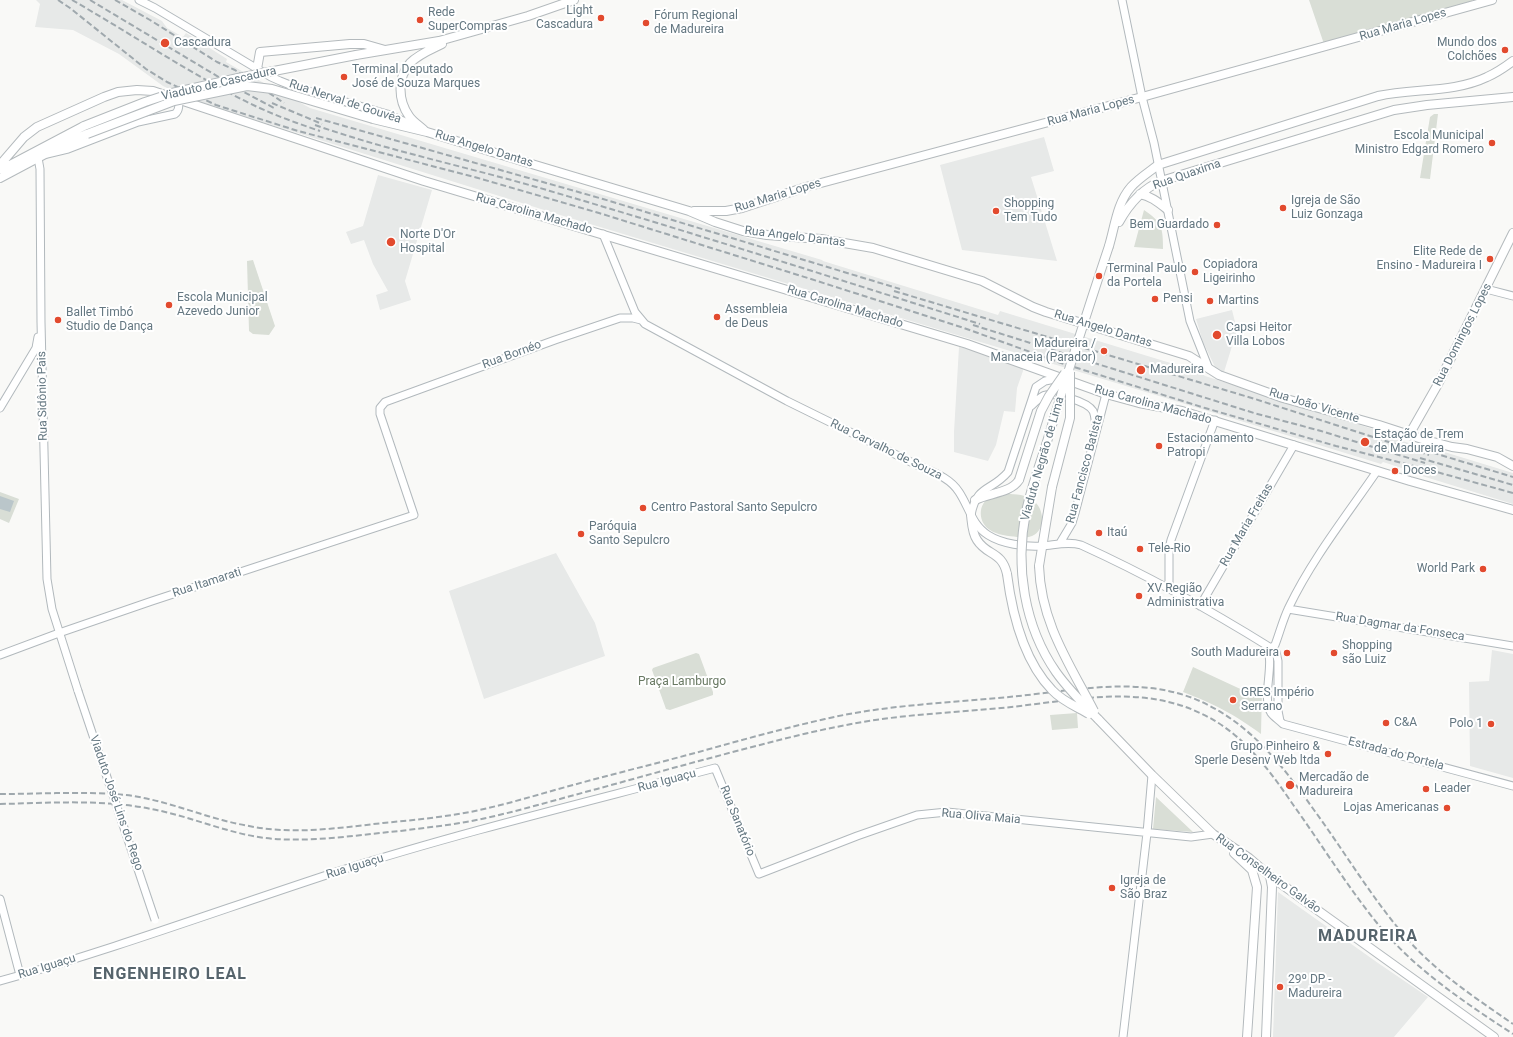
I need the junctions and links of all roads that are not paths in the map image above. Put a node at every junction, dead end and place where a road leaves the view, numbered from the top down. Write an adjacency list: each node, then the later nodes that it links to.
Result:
1 (139, 0): 10 (main road, Rua Nerval de Gouvêa)
2 (558, 0): 6 (main road)
3 (574, 0): 6 (main road)
4 (1122, 0): 11 (main road)
5 (1492, 0): 11 (main road, Rua Maria Lopes)
6 (552, 8): 7 (main road)
7 (455, 37): 8 (main road, Viaduto de Cascadura); 15 (main road)
8 (386, 50): 10 (main road); 20 (main road, Viaduto de Cascadura, bridge)
9 (1513, 61): 17 (main road, Rua Quaxima)
10 (257, 69): 15 (main road, Rua Nerval de Gouvêa)
11 (1142, 97): 19 (main road); 26 (main road, Rua Maria Lopes)
12 (1513, 97): 21 (main road, Rua Quaxima)
13 (177, 99): 16 (main road); 18 (main road, Rua Carolina Machado); 29 (main road, Rua Carolina Machado)
14 (373, 119): 15 (main road, Rua Angelo Dantas); 16 (main road, Viaduto de Cascadura, bridge)
15 (427, 132): 26 (main road, Rua Angelo Dantas)
16 (41, 156): 22 (main road, Viaduto de Cascadura); 33 (main road, Rua Sidônio Pais)
17 (1183, 158): 19 (main road, Rua Quaxima); 21 (main road)
18 (0, 165)
19 (1158, 165): 23 (main road); 27 (main road, Rua Quaxima)
20 (0, 169)
21 (1190, 172): 23 (main road, Rua Quaxima)
22 (0, 178)
23 (1161, 181): 24 (main road, Rua Quaxima); 25 (main road)
24 (1140, 194): 25 (main road); 27 (main road, Rua Quaxima)
25 (1168, 210): 35 (main road)
26 (689, 211): 35 (main road, Rua Angelo Dantas)
27 (1114, 232): 34 (main road, Viaduto Negrão de Lima, bridge)
28 (1513, 233): 30 (main road, Rua Domingos Lopes)
29 (603, 234): 32 (main road, Rua Carvalho de Souza); 36 (main road, Rua Carolina Machado)
30 (1486, 289): 31 (main road); 42 (main road, Rua Domingos Lopes)
31 (1513, 296)
32 (641, 320): 48 (main road, Rua Bornéo); 49 (main road, Rua Carvalho de Souza)
33 (41, 322): 38 (main road); 55 (main road, Rua Sidônio Pais)
34 (1070, 366): 46 (main road, bridge); 51 (main road, bridge); 60 (main road, Viaduto Negrão de Lima, bridge)
35 (1209, 370): 42 (main road, Rua João Vicente)
36 (1060, 378): 37 (main road, Rua Carolina Machado); 39 (main road)
37 (1106, 394): 40 (main road, Rua Carolina Machado); 41 (main road, Rua Fancisco Batista)
38 (0, 408)
39 (1030, 408): 41 (main road); 46 (main road)
40 (1215, 420): 43 (main road, Rua Carolina Machado); 52 (main road)
41 (1096, 428): 50 (main road, Rua Fancisco Batista)
42 (1409, 435): 44 (main road, Rua João Vicente)
43 (1294, 445): 45 (main road, Rua Carolina Machado); 53 (main road, Rua Maria Freitas)
44 (1513, 466)
45 (1377, 471): 47 (main road, Rua Carolina Machado); 54 (main road)
46 (975, 500): 49 (main road)
47 (1513, 510)
48 (414, 515): 55 (main road, Rua Itamarati)
49 (971, 515): 51 (main road, Rua Carvalho de Souza); 60 (main road, bridge)
50 (1060, 543): 51 (main road, Rua Carvalho de Souza); 52 (main road, Rua Carvalho de Souza)
51 (1042, 546): 60 (main road, bridge)
52 (1169, 588): 53 (main road, Rua Carvalho de Souza)
53 (1200, 606): 57 (main road, Rua Carvalho de Souza)
54 (1288, 608): 56 (main road, Rua Dagmar da Fonseca); 57 (main road)
55 (59, 633): 58 (main road, Rua Itamarati); 59 (main road, Rua Sidônio Pais)
56 (1513, 646)
57 (1269, 647): 63 (main road, Estrada do Portela)
58 (0, 655)
59 (78, 689): 70 (main road, Viaduto José Lins do Rego, bridge)
60 (1098, 719): 62 (main road, Rua Conselheiro Galvão)
61 (715, 768): 67 (main road, Rua Sanatório); 70 (main road, Rua Iguaçu)
62 (1152, 775): 64 (main road); 65 (main road, Rua Conselheiro Galvão)
63 (1513, 786)
64 (1148, 833): 65 (main road, Rua Oliva Maia); 67 (main road, Rua Oliva Maia); 73 (main road)
65 (1213, 834): 66 (main road, Rua Conselheiro Galvão)
66 (1226, 844): 68 (main road, Rua Conselheiro Galvão); 74 (main road)
67 (759, 874)
68 (1270, 876): 75 (main road); 76 (main road, Rua Conselheiro Galvão)
69 (0, 899): 71 (main road)
70 (159, 931): 71 (main road, Rua Iguaçu)
71 (20, 975): 72 (main road, Rua Iguaçu)
72 (0, 981)
73 (1123, 1037)
74 (1247, 1037)
75 (1266, 1037)
76 (1494, 1037)

